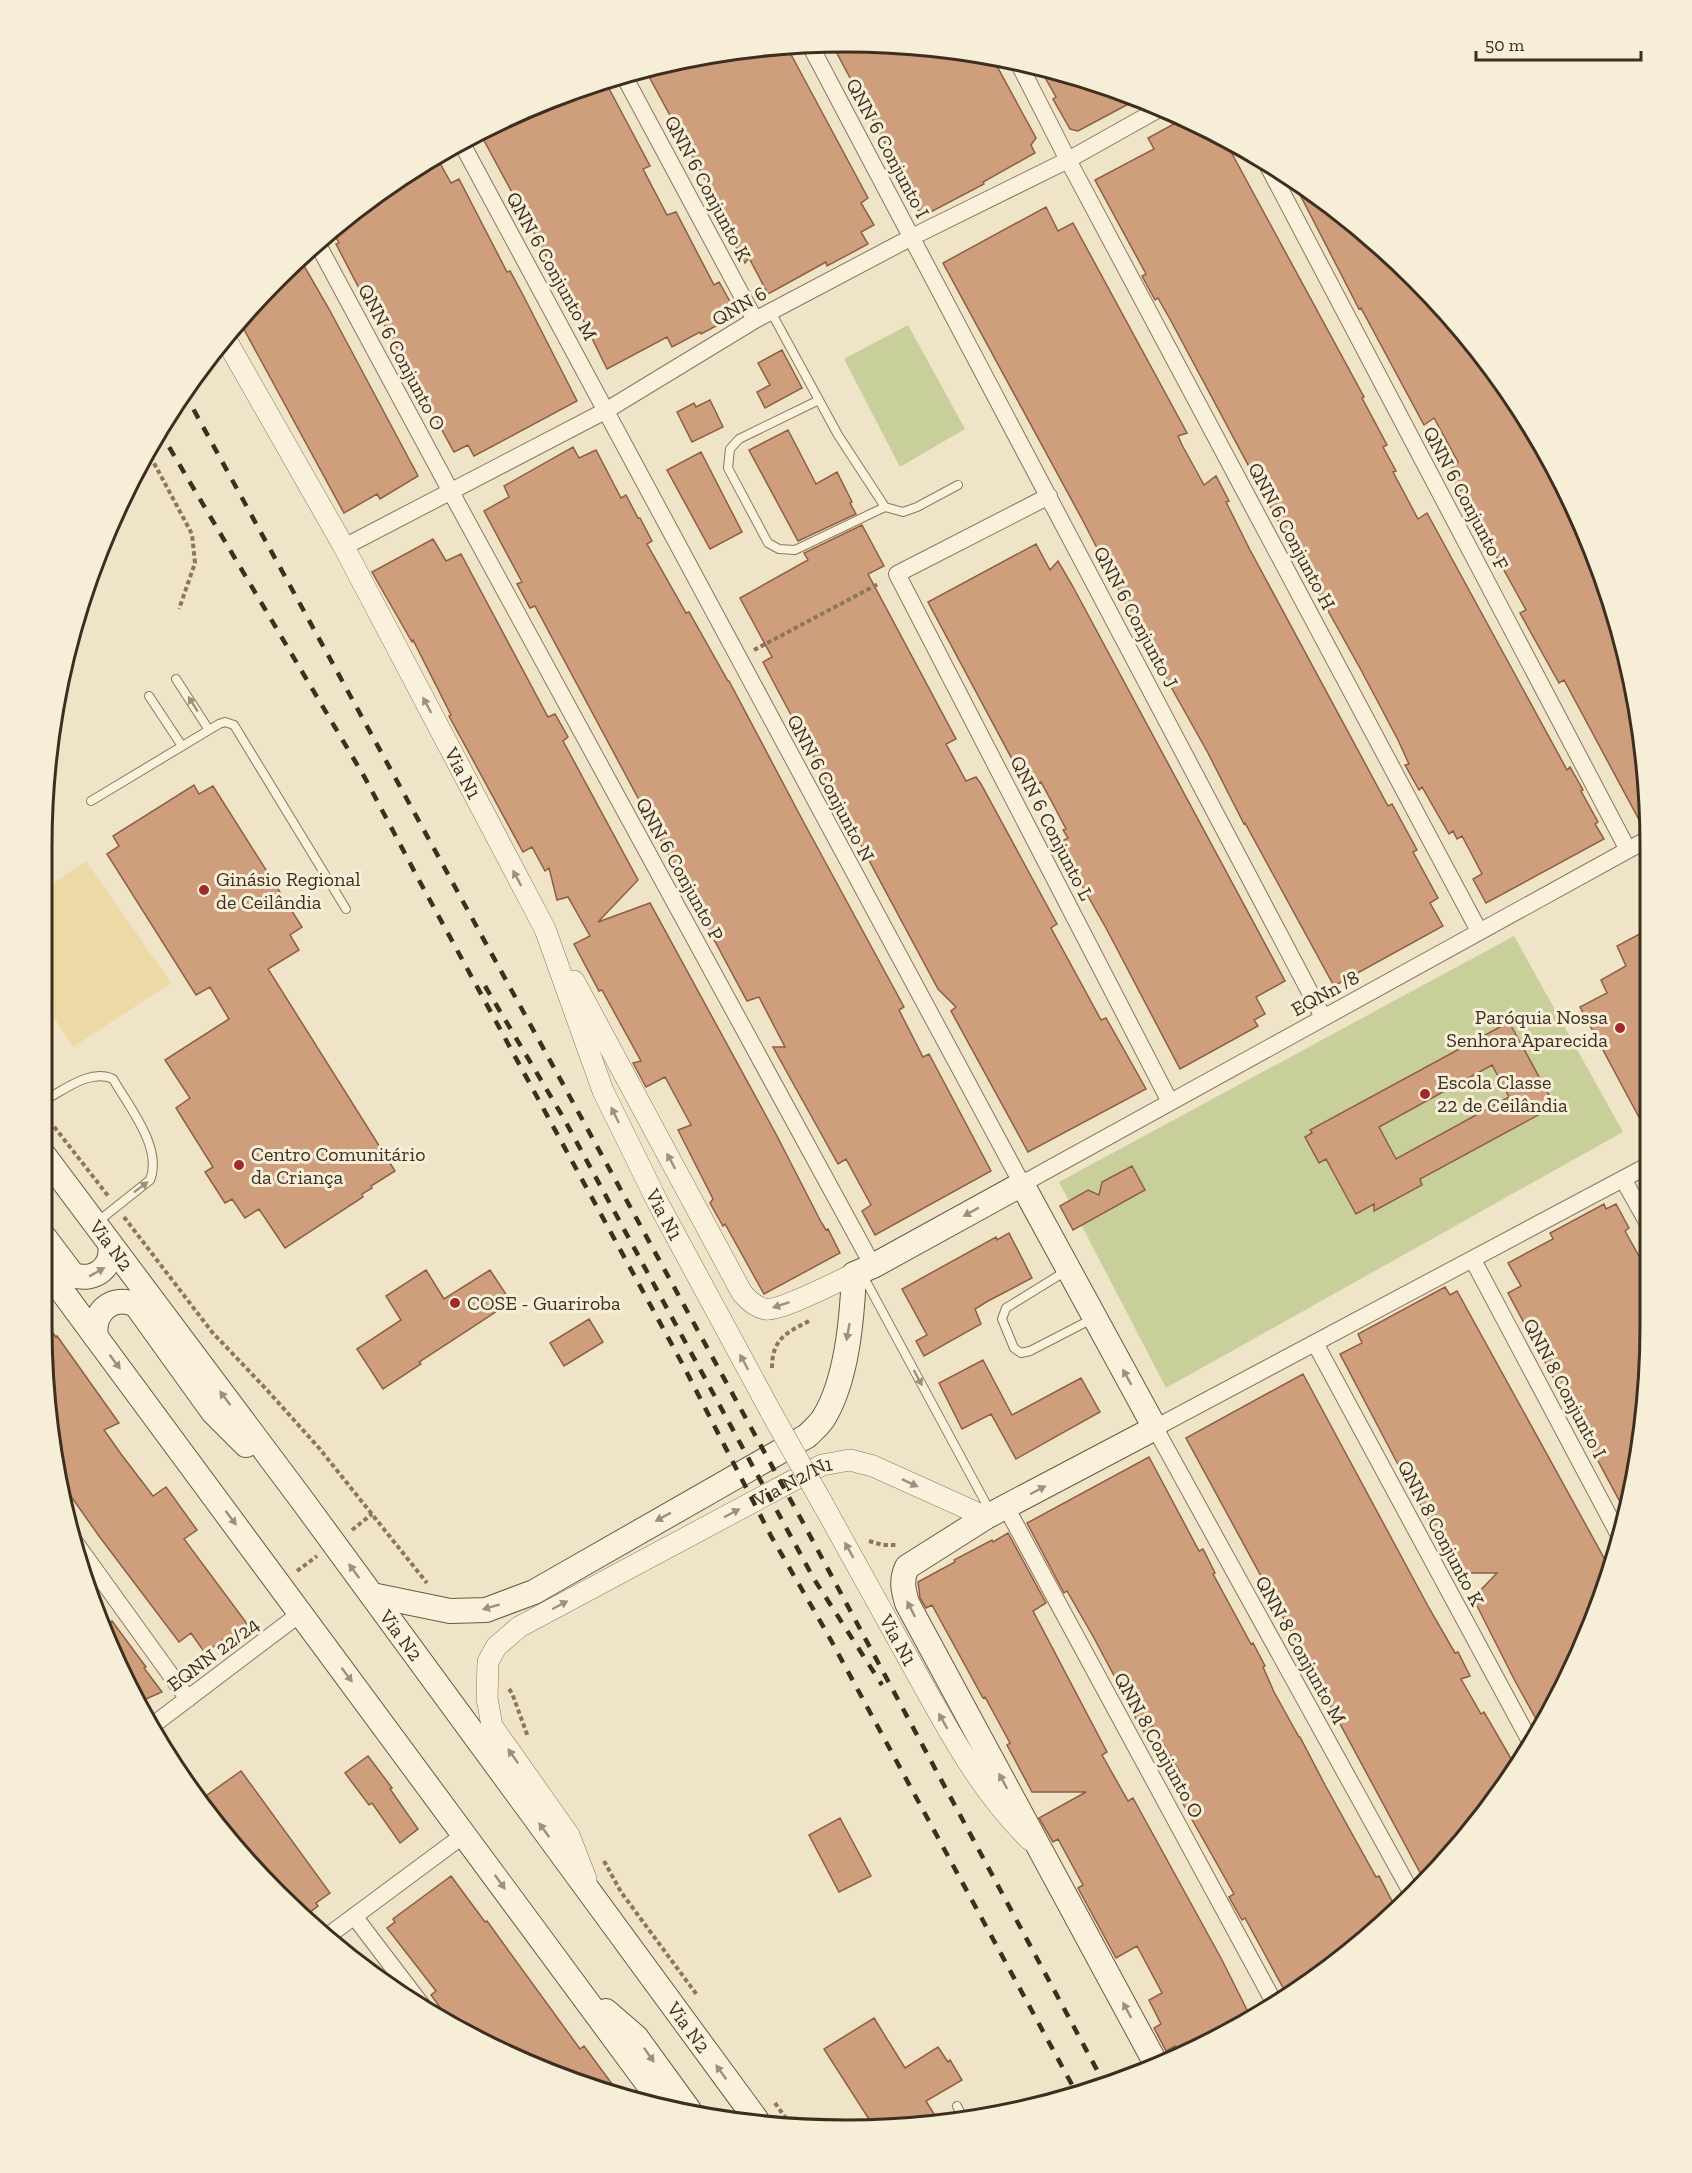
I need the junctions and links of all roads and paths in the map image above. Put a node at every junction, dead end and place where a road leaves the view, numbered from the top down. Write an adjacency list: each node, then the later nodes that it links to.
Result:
1 (814, 53): 8 (street, QNN 6 Conjunto I)
2 (1024, 74): 6 (street, QNN 6 Conjunto H)
3 (628, 84): 11 (street, QNN 6 Conjunto K)
4 (1152, 114): 6 (street, QNN 6)
5 (465, 150): 14 (street, QNN 6 Conjunto M)
6 (1068, 160): 8 (street, QNN 6); 33 (street, QNN 6 Conjunto H)
7 (1274, 178): 30 (street, QNN 6 Conjunto F)
8 (912, 237): 10 (street, QNN 6); 18 (street, QNN 6 Conjunto J)
9 (321, 251): 17 (street, QNN 6 Conjunto O)
10 (771, 312): 11 (street, QNN 6); 13 (lane)
11 (755, 320): 14 (street, QNN 6)
12 (230, 346): 20 (street, Via N1)
13 (819, 400): 19 (lane); 19 (lane)
14 (607, 410): 17 (street, QNN 6); 23 (street, QNN 6 Conjunto N)
15 (153, 461): 22 (path)
16 (958, 485): 19 (lane)
17 (451, 492): 20 (street, QNN 6); 47 (street, QNN 6 Conjunto P)
18 (1049, 496): 21 (street); 34 (street, QNN 6 Conjunto J)
19 (885, 507)
20 (344, 547): 32 (street, Via N1, one-way to 20)
21 (897, 574): 23 (path); 36 (street, QNN 6 Conjunto L)
22 (179, 609)
23 (738, 659): 40 (street, QNN 6 Conjunto N)
24 (176, 679): 26 (lane, one-way to 24)
25 (149, 696): 27 (lane)
26 (209, 730): 27 (lane); 31 (lane)
27 (182, 746): 28 (lane)
28 (91, 801)
29 (1640, 843): 30 (street, EQNn /8)
30 (1628, 850): 33 (street, EQNn /8)
31 (346, 909)
32 (545, 930): 47 (street, one-way to 32); 67 (street, Via N1, one-way to 32, bridge)
33 (1479, 931): 34 (street, EQNn /8)
34 (1323, 1017): 36 (street, EQNn /8)
35 (52, 1096): 42 (lane, one-way to 35)
36 (1170, 1102): 40 (street, EQNn /8)
37 (52, 1166): 42 (main road, Via N2)
38 (1640, 1170): 39 (street)
39 (1623, 1179): 41 (street); 45 (street)
40 (1022, 1184): 46 (main road); 47 (main road, one-way to 47)
41 (1640, 1209)
42 (95, 1223): 43 (main road, Via N2)
43 (110, 1244): 44 (main road, one-way to 43); 55 (main road, Via N2, one-way to 43)
44 (52, 1247)
45 (1473, 1260): 52 (street); 57 (street, QNN 8 Conjunto I)
46 (1068, 1269): 49 (main road); 49 (lane)
47 (863, 1270): 56 (lane, one-way to 56); 61 (main road, one-way to 61)
48 (52, 1278): 51 (main road)
49 (1095, 1317): 54 (main road, one-way to 49)
50 (814, 1318): 53 (path)
51 (96, 1337): 55 (main road); 62 (main road, one-way to 62)
52 (1315, 1343): 54 (street); 65 (street, QNN 8 Conjunto K)
53 (774, 1375)
54 (1155, 1428): 56 (main road, one-way to 54); 68 (street, QNN 8 Conjunto M)
55 (302, 1500): 61 (main road, Via N2, one-way to 55)
56 (994, 1513): 67 (main road, one-way to 56); 69 (street, Via N2/N1, one-way to 56); 74 (street, QNN 8 Conjunto O)
57 (1614, 1525)
58 (864, 1538): 59 (path)
59 (906, 1542)
60 (89, 1562): 63 (street)
61 (372, 1595): 69 (main road, Via N2, one-way to 61)
62 (301, 1613): 63 (street, EQNN 22/24); 66 (main road, one-way to 66)
63 (188, 1699): 64 (street, EQNN 22/24)
64 (158, 1722)
65 (1526, 1735)
66 (465, 1834): 70 (street); 72 (main road, one-way to 72)
67 (1041, 1851): 75 (main road, Via N1, one-way to 67)
68 (1408, 1887)
69 (593, 1897): 80 (main road, Via N2, one-way to 69)
70 (354, 1916): 71 (street); 73 (street)
71 (333, 1932)
72 (576, 1986): 76 (main road); 77 (main road, one-way to 77)
73 (411, 1990)
74 (1271, 1997)
75 (1153, 2059)
76 (658, 2097)
77 (683, 2103)
78 (957, 2106): 79 (lane)
79 (960, 2112)
80 (753, 2115)

